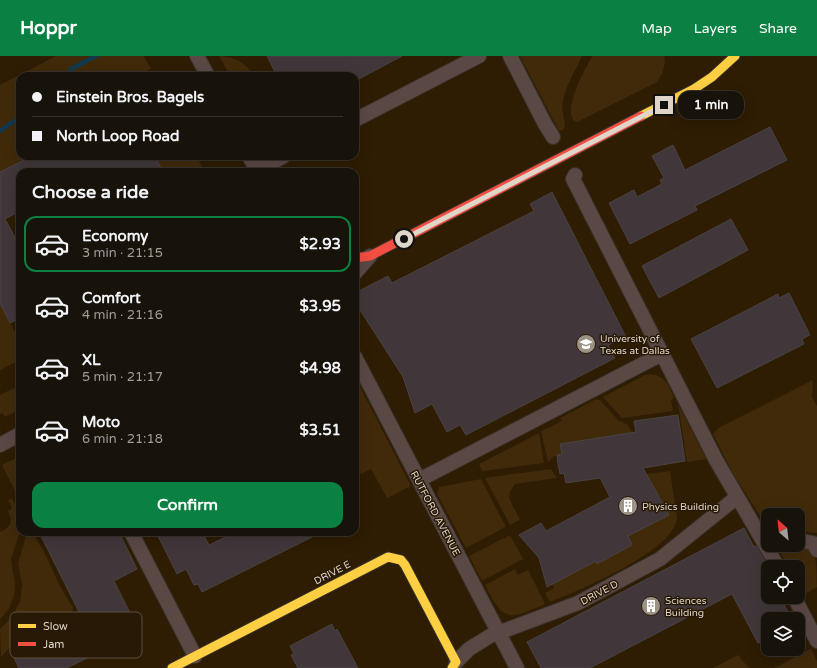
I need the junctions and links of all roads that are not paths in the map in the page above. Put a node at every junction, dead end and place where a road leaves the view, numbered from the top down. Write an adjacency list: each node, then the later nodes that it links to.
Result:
1 (197, 56): 5 (street)
2 (479, 56): 6 (street)
3 (510, 56): 7 (street)
4 (735, 56): 11 (street)
5 (206, 72)
6 (359, 118)
7 (553, 137)
8 (277, 160): 9 (street)
9 (262, 168)
10 (575, 174): 14 (street)
11 (370, 256): 12 (street); 13 (street)
12 (359, 257)
13 (359, 268)
14 (662, 354): 18 (street); 19 (street)
15 (359, 365): 18 (street, RUTFORD AVENUE)
16 (16, 436): 17 (street)
17 (0, 444)
18 (419, 480): 25 (street, RUTFORD AVENUE)
19 (737, 497): 20 (street); 25 (street, DRIVE D)
20 (761, 530)
21 (133, 536): 27 (street)
22 (805, 541): 23 (street)
23 (817, 550)
24 (798, 604): 26 (street)
25 (499, 633): 28 (street, DRIVE D); 30 (street, RUTFORD AVENUE)
26 (817, 641)
27 (195, 656): 28 (street, DRIVE E); 29 (street, DRIVE E)
28 (454, 665)
29 (172, 668)
30 (517, 668)

